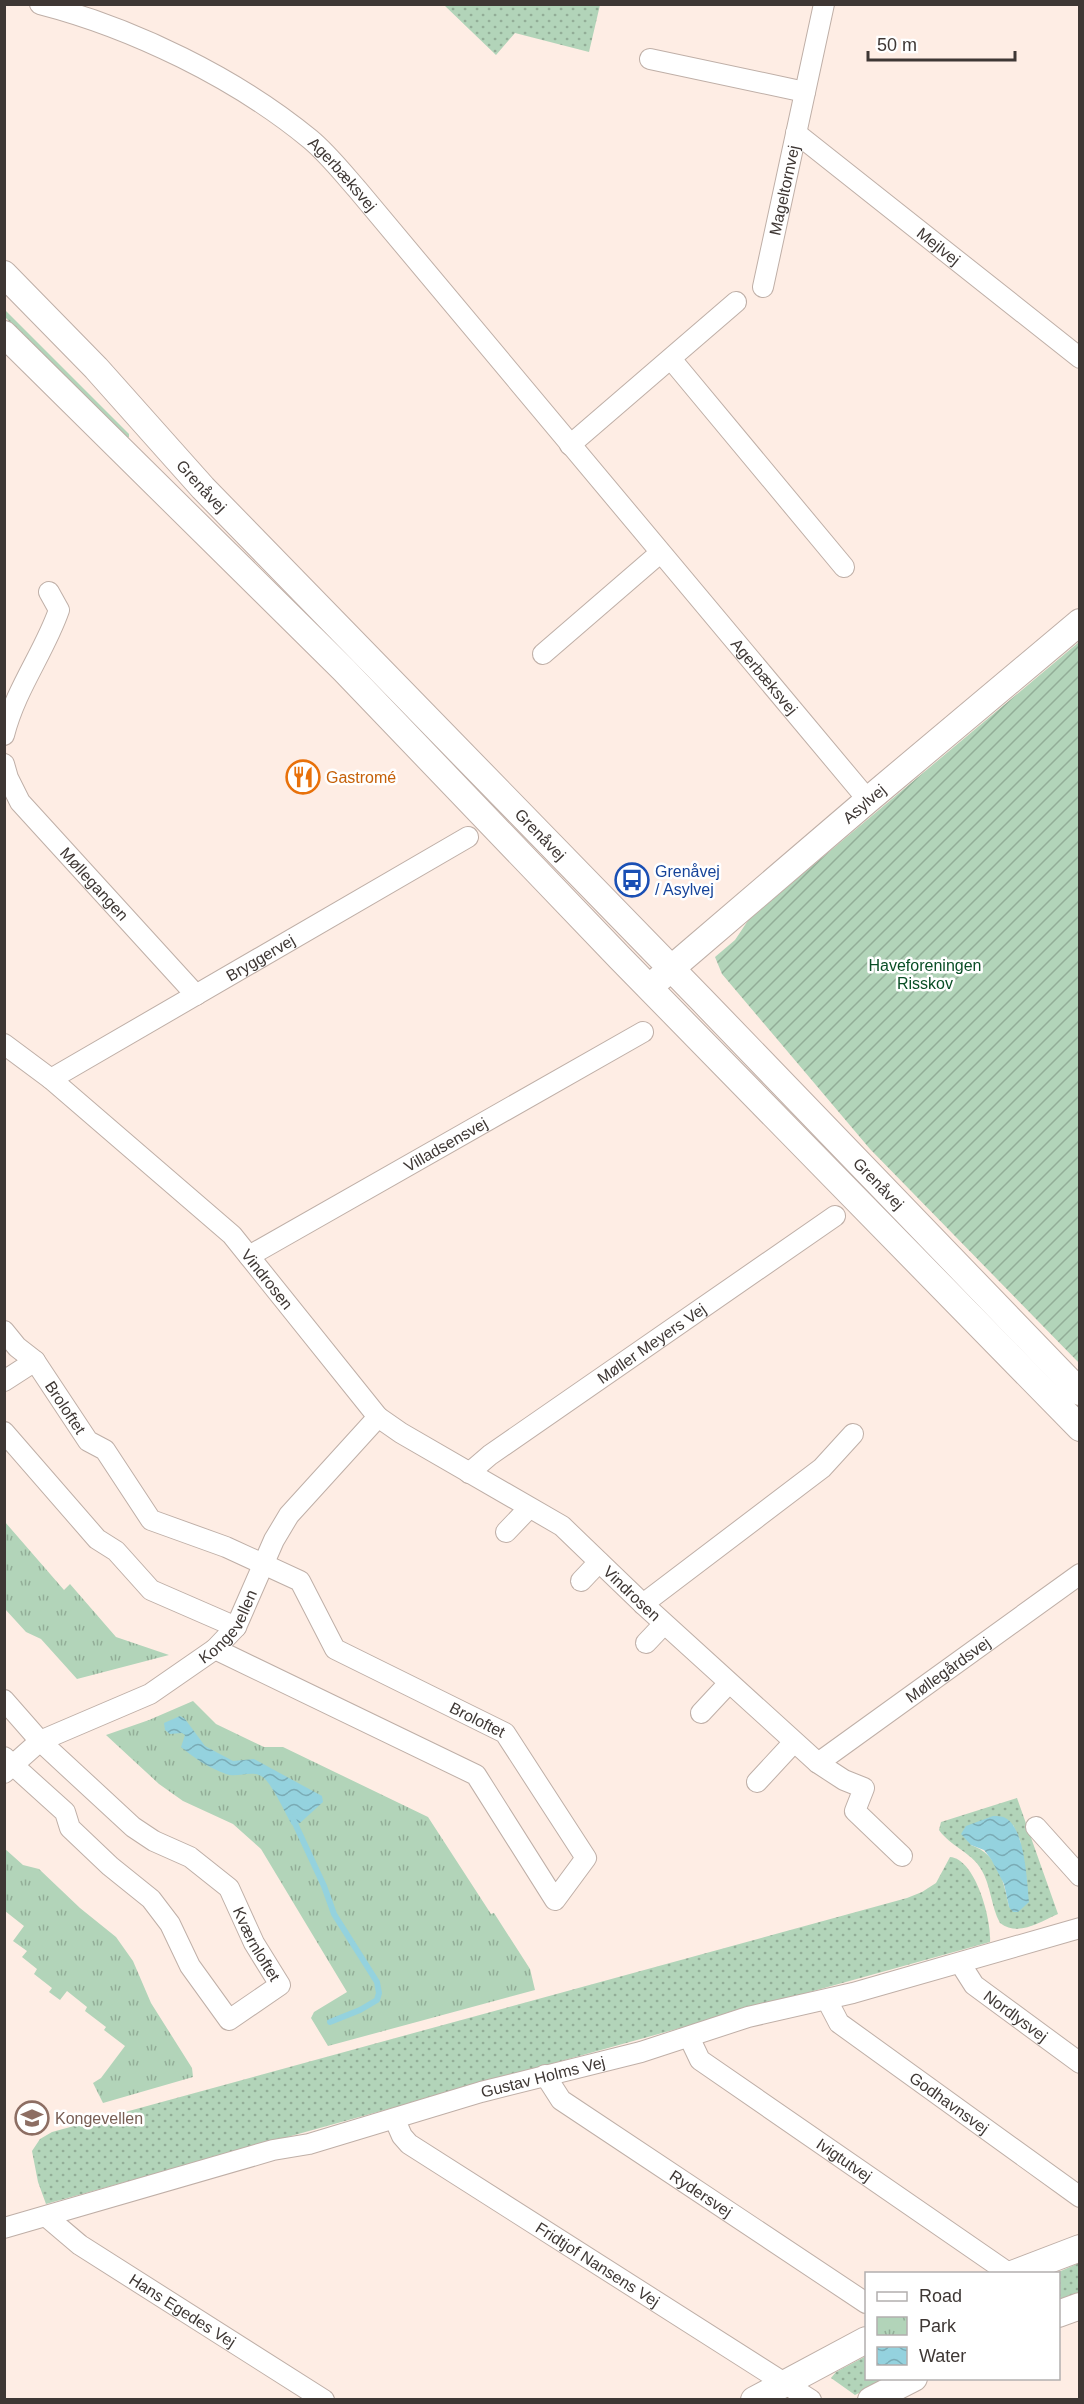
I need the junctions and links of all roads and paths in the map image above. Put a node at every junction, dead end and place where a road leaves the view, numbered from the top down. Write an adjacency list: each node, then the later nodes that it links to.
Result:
1 (40, 4): 12 (street, Agerbæksvej)
2 (824, 4): 4 (street, Mageltornvej)
3 (650, 58): 4 (street)
4 (805, 92): 5 (street, Mageltornvej)
5 (796, 133): 7 (street, Mageltornvej); 10 (street, Mejlvej)
6 (4, 274): 22 (street, Grenåvej)
7 (763, 287)
8 (736, 302): 11 (street)
9 (4, 334): 23 (street, Grenåvej)
10 (1080, 358)
11 (671, 359): 12 (street); 14 (street)
12 (570, 445): 13 (street, Agerbæksvej)
13 (660, 553): 17 (street); 20 (street, Agerbæksvej)
14 (844, 567)
15 (49, 592): 18 (street)
16 (1080, 622): 20 (street, Asylvej)
17 (543, 654)
18 (4, 735)
19 (4, 764): 24 (street, Møllegangen)
20 (868, 800): 22 (street, Asylvej)
21 (468, 837): 24 (street, Bryggervej)
22 (671, 968): 23 (street, Asylvej); 33 (street, Grenåvej)
23 (650, 988): 35 (street, Grenåvej)
24 (196, 995): 27 (street, Bryggervej)
25 (643, 1032): 29 (street, Villadsensvej)
26 (4, 1044): 27 (street, Vindrosen)
27 (51, 1079): 29 (street, Vindrosen)
28 (835, 1216): 38 (street, Møller Meyers Vej)
29 (249, 1256): 34 (street, Vindrosen)
30 (4, 1332): 31 (street, Broloftet)
31 (34, 1361): 32 (street); 42 (street, Broloftet)
32 (4, 1381)
33 (1080, 1392)
34 (378, 1418): 38 (street, Vindrosen); 42 (street, Kongevellen)
35 (1080, 1428)
36 (4, 1432): 47 (street)
37 (853, 1434): 45 (street)
38 (469, 1473): 39 (street, Vindrosen)
39 (529, 1508): 40 (street); 41 (street, Vindrosen)
40 (506, 1532)
41 (599, 1562): 44 (street, Vindrosen); 45 (street, Vindrosen)
42 (263, 1563): 47 (street, Kongevellen); 49 (street, Broloftet)
43 (1080, 1574): 55 (street, Møllegårdsvej)
44 (581, 1581)
45 (644, 1605): 46 (street, Vindrosen)
46 (664, 1624): 48 (street, Vindrosen); 50 (street, Vindrosen)
47 (236, 1627): 49 (street, Kongevellen)
48 (646, 1643)
49 (215, 1649): 53 (street, Kongevellen)
50 (729, 1683): 52 (street); 54 (street, Vindrosen)
51 (4, 1700): 53 (street)
52 (701, 1713)
53 (40, 1741): 56 (street, Kongevellen); 56 (street, Kværnloftet)
54 (794, 1742): 55 (street, Vindrosen); 57 (street)
55 (818, 1763): 59 (street, Vindrosen)
56 (8, 1765)
57 (757, 1782)
58 (1036, 1827): 60 (street)
59 (903, 1856)
60 (1080, 1876)
61 (1080, 1928): 62 (street, Gustav Holms Vej)
62 (960, 1963): 63 (street, Gustav Holms Vej); 65 (street, Nordlysvej)
63 (827, 2000): 64 (street, Gustav Holms Vej); 68 (street, Godhavnsvej)
64 (689, 2037): 66 (street, Gustav Holms Vej); 72 (street, Ivigtutvej)
65 (1080, 2063)
66 (545, 2075): 67 (street, Gustav Holms Vej); 74 (street, Rydersvej)
67 (395, 2120): 69 (street, Gustav Holms Vej); 79 (street, Fridtjof Nansens Vej)
68 (1080, 2197)
69 (47, 2217): 70 (street, Gustav Holms Vej); 80 (street, Hans Egedes Vej)
70 (4, 2228)
71 (1080, 2248): 73 (street)
72 (1008, 2272)
73 (1016, 2272)
74 (865, 2302)
75 (1080, 2306): 76 (street)
76 (1060, 2314)
77 (865, 2341): 79 (street)
78 (912, 2380): 83 (street)
79 (783, 2383): 81 (street); 82 (street, Fridtjof Nansens Vej)
80 (324, 2400)
81 (754, 2400)
82 (811, 2400)
83 (870, 2400)

